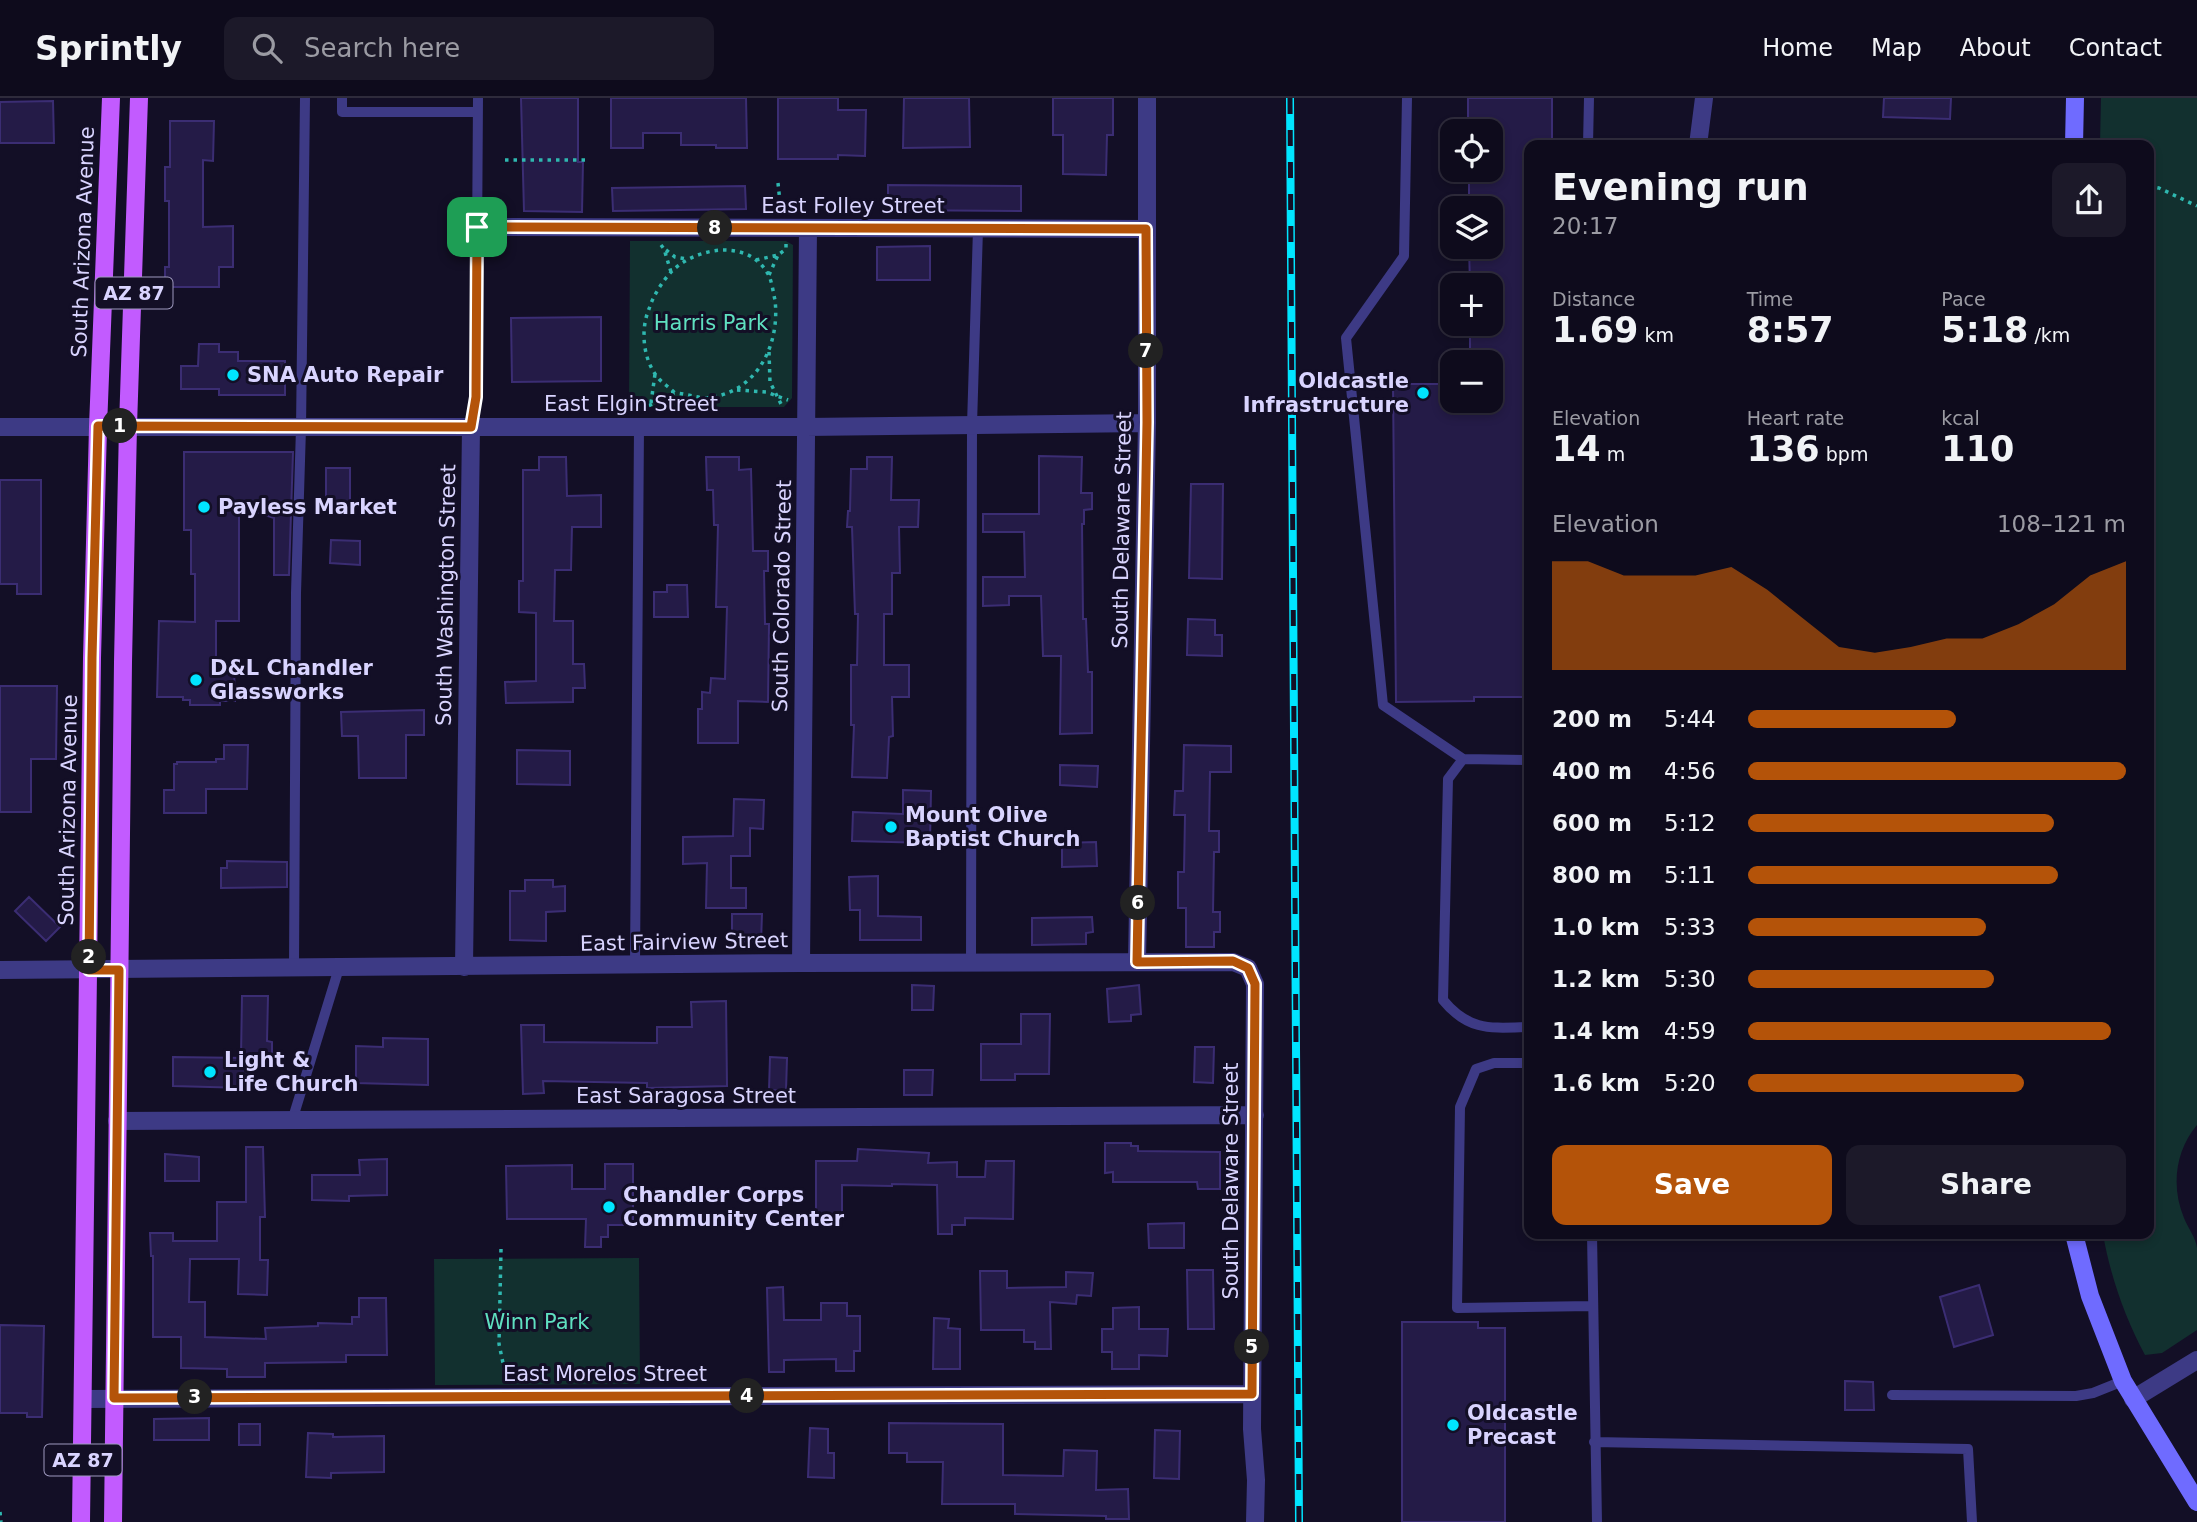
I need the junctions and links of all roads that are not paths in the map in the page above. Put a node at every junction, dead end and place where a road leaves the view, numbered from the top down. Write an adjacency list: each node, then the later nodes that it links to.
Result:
1 (111, 98): 21 (main road, South Arizona Avenue / AZ 87)
2 (139, 98): 21 (main road, South Arizona Avenue / AZ 87)
3 (305, 98): 26 (lane)
4 (342, 98): 11 (lane)
5 (478, 98): 11 (lane, South Washington Street)
6 (1147, 98): 18 (street, South Delaware Street)
7 (1407, 98): 27 (lane)
8 (1589, 98): 12 (lane)
9 (1704, 98): 13 (street)
10 (2075, 98): 14 (street)
11 (477, 112): 15 (lane, South Washington Street)
12 (1588, 140)
13 (1699, 140)
14 (2074, 140)
15 (477, 227): 16 (street, East Folley Street); 23 (lane, South Washington Street)
16 (808, 229): 17 (street, East Folley Street); 25 (street, South Colorado Street)
17 (978, 229): 18 (street, East Folley Street); 20 (lane)
18 (1146, 229): 19 (street, South Delaware Street)
19 (1147, 422): 20 (street, East Elgin Street); 29 (street, South Delaware Street)
20 (972, 425): 25 (street, East Elgin Street); 31 (lane)
21 (113, 426): 22 (street, East Elgin Street); 26 (street, East Elgin Street); 38 (main road, South Arizona Avenue / AZ 87); 39 (main road, South Arizona Avenue / AZ 87)
22 (0, 427)
23 (471, 427): 24 (street, East Elgin Street); 26 (street, East Elgin Street); 33 (street, South Washington Street)
24 (639, 427): 25 (street, East Elgin Street); 32 (lane)
25 (806, 427): 30 (street, South Colorado Street)
26 (301, 428): 36 (lane)
27 (1463, 759): 28 (lane); 40 (lane)
28 (1524, 760)
29 (1137, 962): 31 (street, East Fairview Street); 35 (street, East Fairview Street)
30 (801, 963): 31 (street, East Fairview Street); 32 (street, East Fairview Street)
31 (971, 963)
32 (635, 965): 33 (street, East Fairview Street)
33 (464, 967): 34 (street, East Fairview Street)
34 (339, 968): 36 (street, East Fairview Street); 44 (lane)
35 (1248, 968): 42 (street, South Delaware Street)
36 (294, 969): 39 (street, East Fairview Street)
37 (0, 970): 38 (street, East Fairview Street)
38 (89, 970): 39 (street, East Fairview Street); 52 (main road, South Arizona Avenue / AZ 87)
39 (119, 970): 43 (main road, South Arizona Avenue / AZ 87)
40 (1524, 1027)
41 (1524, 1063): 47 (lane)
42 (1255, 1115): 44 (street, East Saragosa Street); 50 (street, South Delaware Street)
43 (117, 1121): 44 (street, East Saragosa Street); 53 (main road, South Arizona Avenue / AZ 87)
44 (292, 1122)
45 (1592, 1239): 47 (lane)
46 (2075, 1239): 49 (street)
47 (1592, 1306): 55 (lane)
48 (2197, 1360): 54 (street)
49 (2123, 1381): 51 (lane); 54 (street)
50 (1252, 1394): 53 (street, East Morelos Street); 59 (street, South Delaware Street)
51 (1892, 1395)
52 (84, 1398): 53 (street, East Morelos Street); 57 (main road, South Arizona Avenue / AZ 87)
53 (114, 1398): 58 (main road, South Arizona Avenue / AZ 87)
54 (2133, 1399): 56 (street)
55 (1594, 1442): 60 (lane); 61 (lane)
56 (2197, 1502)
57 (81, 1522)
58 (113, 1522)
59 (1255, 1522)
60 (1597, 1522)
61 (1972, 1522)

